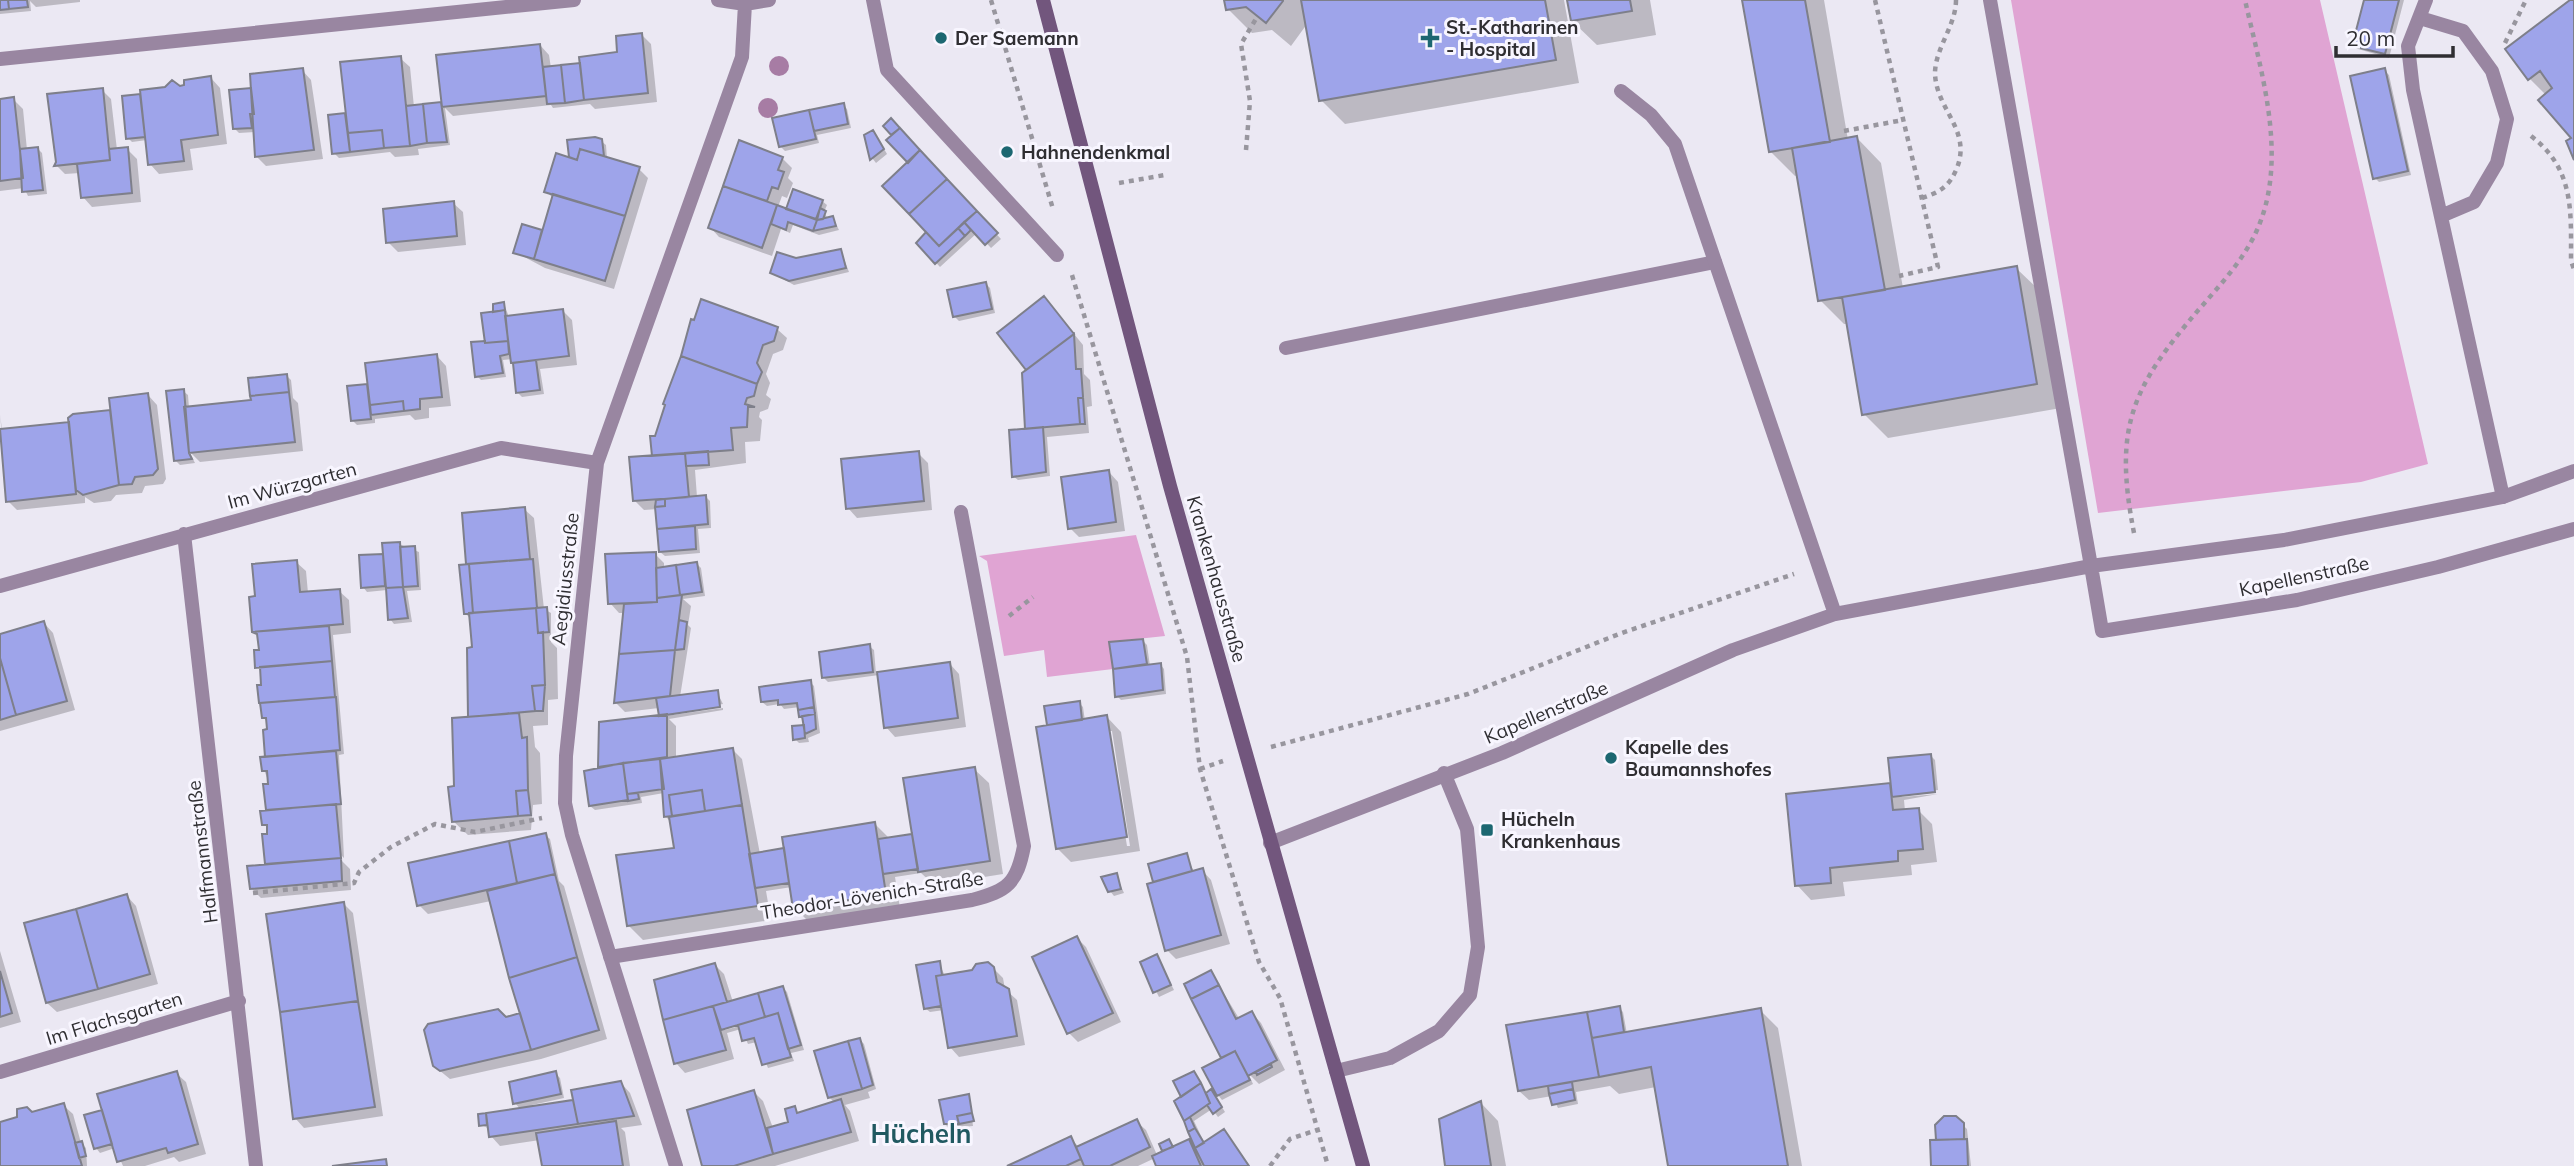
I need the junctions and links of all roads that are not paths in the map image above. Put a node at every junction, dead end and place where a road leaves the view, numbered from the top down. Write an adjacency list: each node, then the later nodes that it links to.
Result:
1 (574, 0): 10 (street)
2 (718, 0): 8 (street)
3 (769, 0): 8 (street)
4 (873, 0): 13 (street)
5 (1043, 0): 26 (street, Krankenhausstraße)
6 (1990, 0): 22 (street)
7 (2426, 0): 9 (street)
8 (745, 4): 16 (street, Aegidiusstraße)
9 (2420, 18): 12 (street); 12 (street)
10 (0, 59)
11 (1621, 92): 14 (street)
12 (2441, 216): 18 (street)
13 (1056, 255)
14 (1715, 262): 15 (street); 24 (street)
15 (1286, 348)
16 (597, 463): 21 (street, Im Würzgarten); 27 (street, Aegidiusstraße)
17 (2574, 471): 18 (street, Kapellenstraße)
18 (2503, 497): 22 (street, Kapellenstraße)
19 (961, 512): 27 (street, Theodor-Lövenich-Straße)
20 (2574, 528): 22 (street, Kapellenstraße)
21 (184, 534): 23 (street, Im Würzgarten); 28 (street, Halfmannstraße)
22 (2091, 566): 24 (street, Kapellenstraße)
23 (0, 586)
24 (1835, 614): 25 (street, Kapellenstraße)
25 (1444, 773): 26 (street, Kapellenstraße); 29 (street)
26 (1270, 843): 29 (street, Krankenhausstraße)
27 (610, 957): 32 (street, Aegidiusstraße)
28 (239, 1001): 30 (street, Im Flachsgarten); 31 (street, Halfmannstraße)
29 (1336, 1070): 33 (street, Krankenhausstraße)
30 (0, 1072)
31 (256, 1166)
32 (676, 1166)
33 (1363, 1166)

